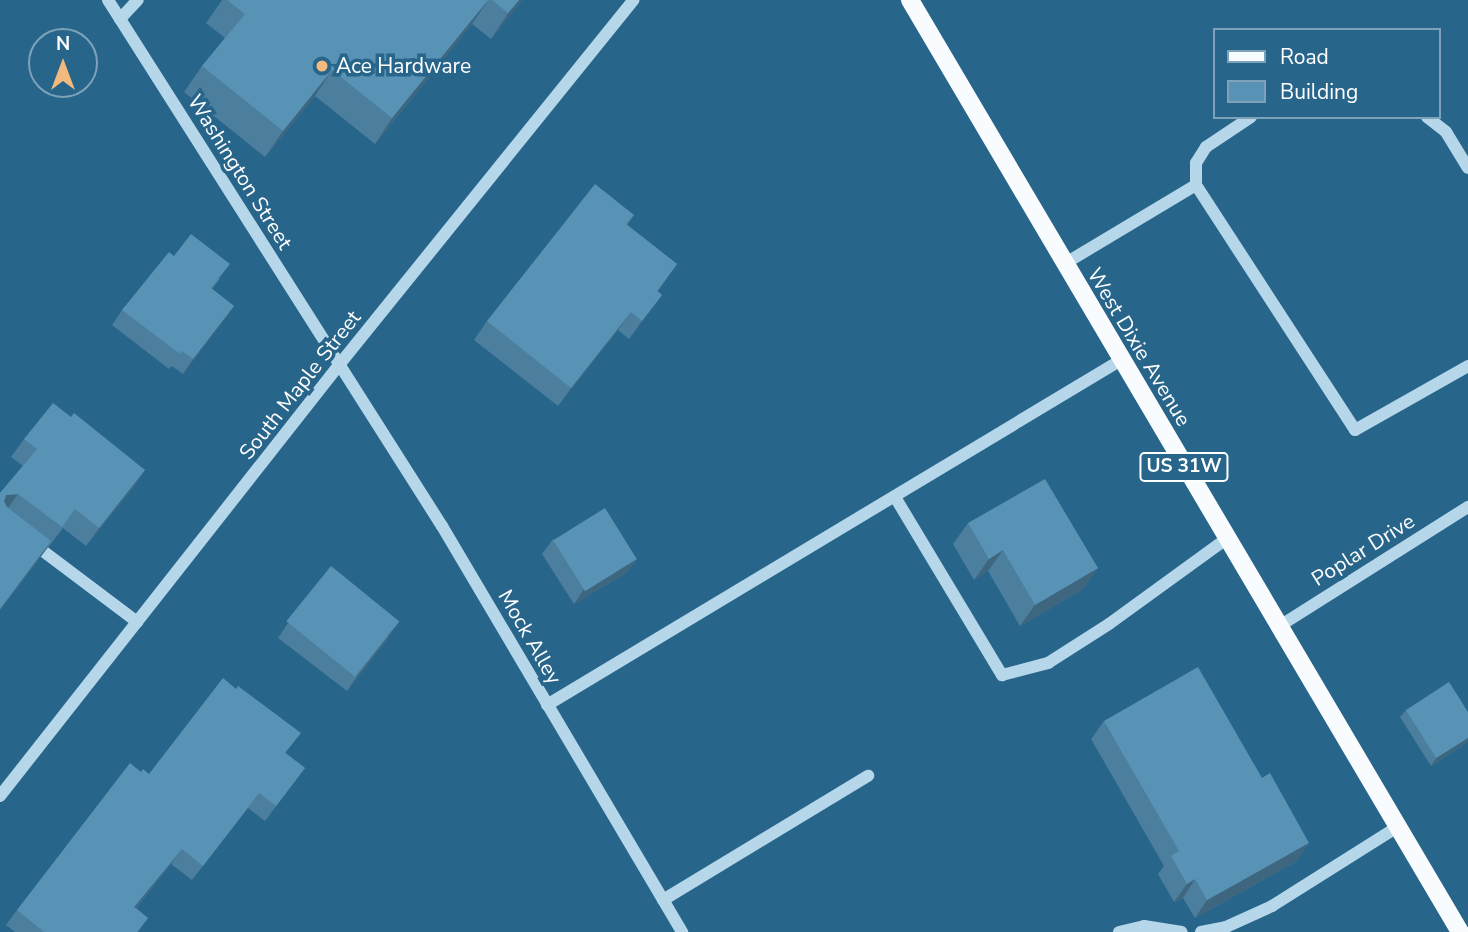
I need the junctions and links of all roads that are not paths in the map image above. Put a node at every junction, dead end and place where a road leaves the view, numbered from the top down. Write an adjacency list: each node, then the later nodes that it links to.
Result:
1 (108, 0): 5 (street, Washington Street)
2 (138, 0): 5 (street)
3 (633, 0): 12 (street, South Maple Street)
4 (909, 0): 10 (main road, West Dixie Avenue / US 31W)
5 (120, 19): 12 (street, Washington Street)
6 (1248, 119): 9 (street)
7 (1430, 119): 8 (street)
8 (1468, 168)
9 (1196, 185): 10 (street); 13 (street)
10 (1064, 264): 11 (main road, West Dixie Avenue / US 31W)
11 (1121, 360): 14 (street); 17 (main road, West Dixie Avenue / US 31W)
12 (339, 365): 18 (street, South Maple Street); 20 (street, Mock Alley)
13 (1468, 366)
14 (895, 496): 17 (street); 20 (street)
15 (1468, 507): 19 (street, Poplar Drive)
16 (21, 535): 18 (street)
17 (1226, 539): 19 (main road, West Dixie Avenue / US 31W)
18 (137, 622): 22 (street, South Maple Street)
19 (1278, 627): 23 (main road, West Dixie Avenue / US 31W)
20 (547, 705): 24 (street, Mock Alley)
21 (867, 776): 24 (street)
22 (0, 796)
23 (1396, 828): 28 (street); 29 (main road, West Dixie Avenue / US 31W)
24 (663, 900): 25 (street, Mock Alley)
25 (681, 932)
26 (1119, 932): 27 (street)
27 (1182, 932)
28 (1201, 932)
29 (1460, 932)

